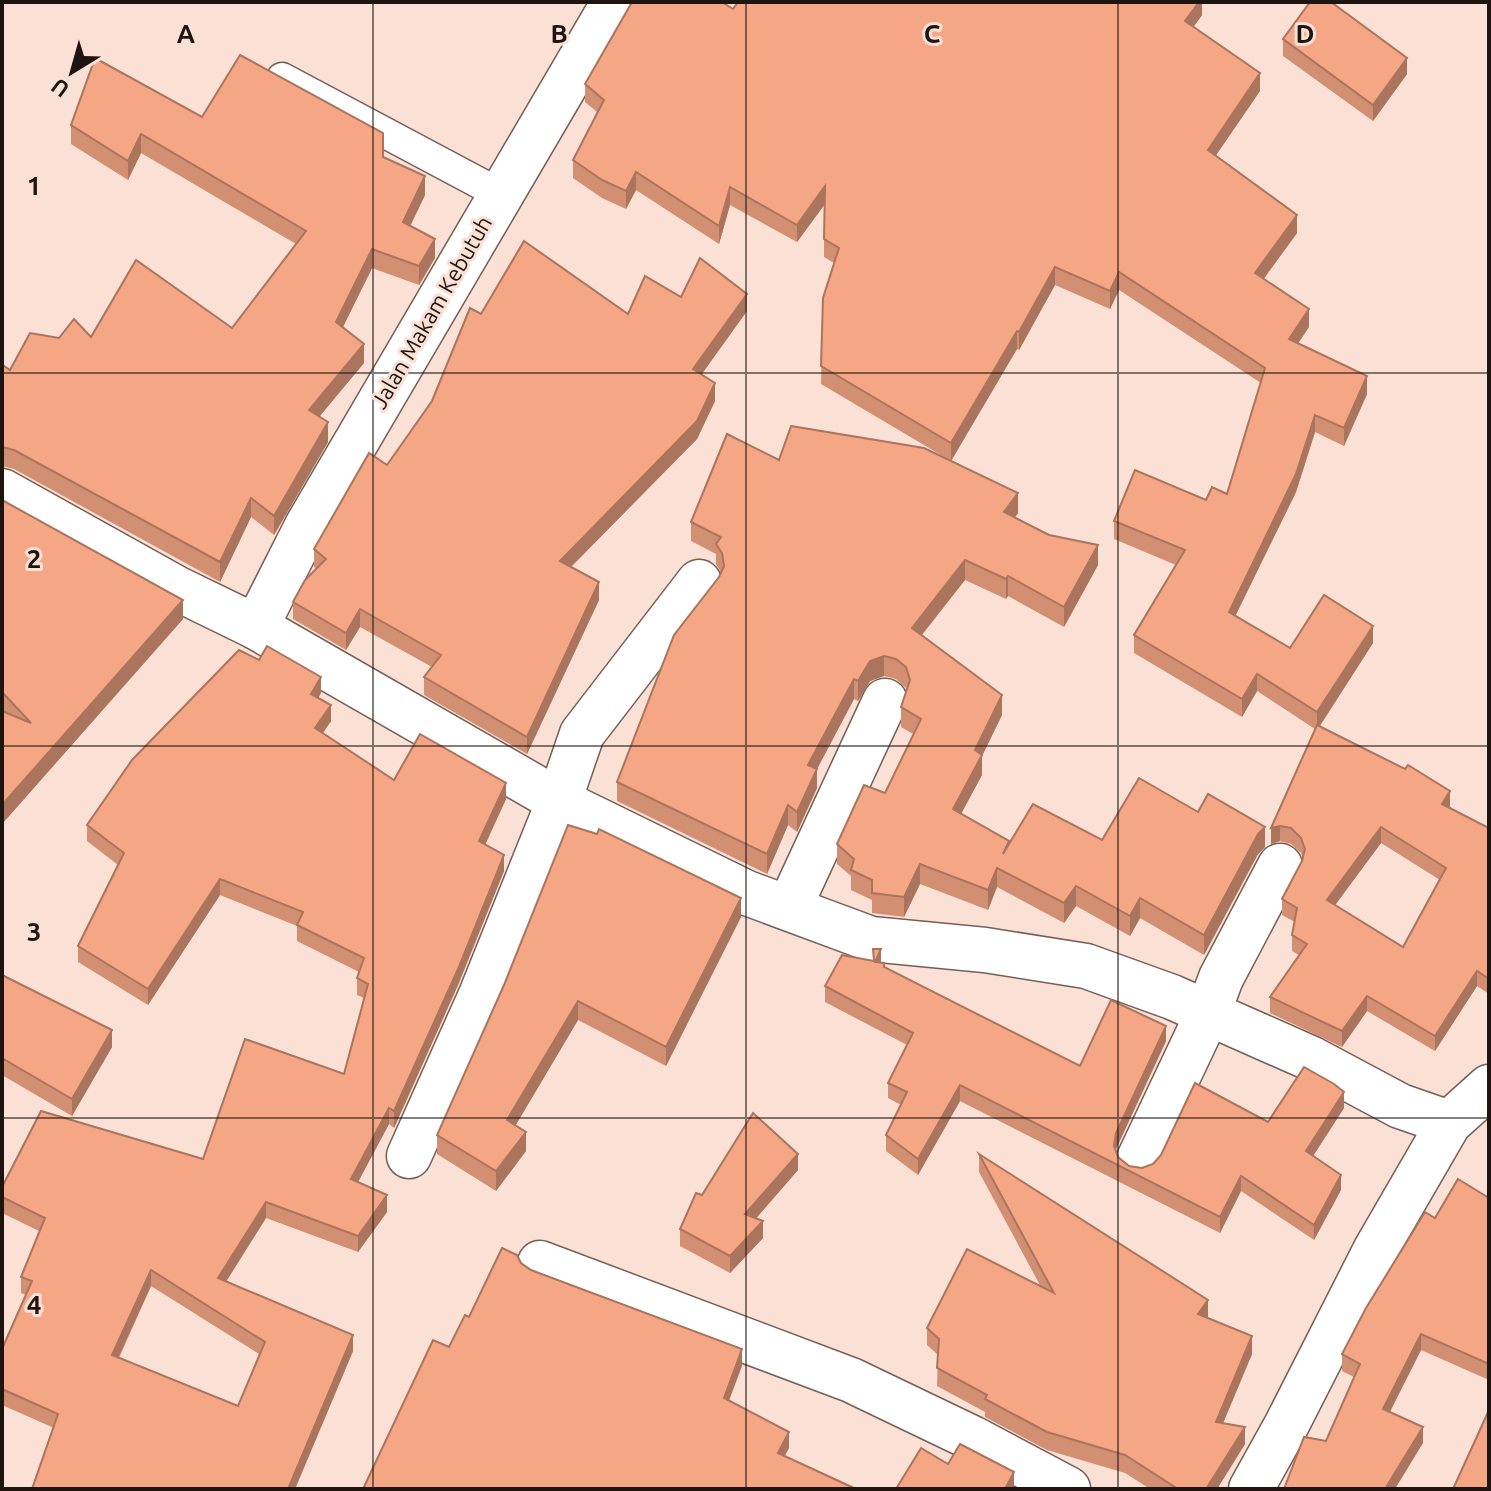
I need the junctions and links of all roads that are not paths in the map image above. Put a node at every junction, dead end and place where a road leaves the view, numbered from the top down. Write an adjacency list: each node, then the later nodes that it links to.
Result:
1 (614, 2): 3 (street, Jalan Makam Kebutuh)
2 (282, 78): 3 (lane)
3 (500, 194): 6 (street, Jalan Makam Kebutuh)
4 (2, 491): 6 (street)
5 (699, 582): 8 (street)
6 (256, 627): 8 (street)
7 (885, 701): 10 (street)
8 (559, 801): 10 (street); 14 (street)
9 (1280, 866): 11 (street)
10 (789, 908): 11 (street)
11 (1208, 1013): 13 (street); 15 (street)
12 (1489, 1087): 13 (street)
13 (1449, 1123): 18 (street)
14 (409, 1156)
15 (1139, 1159)
16 (540, 1263): 17 (street)
17 (1068, 1489)
18 (1251, 1489)

